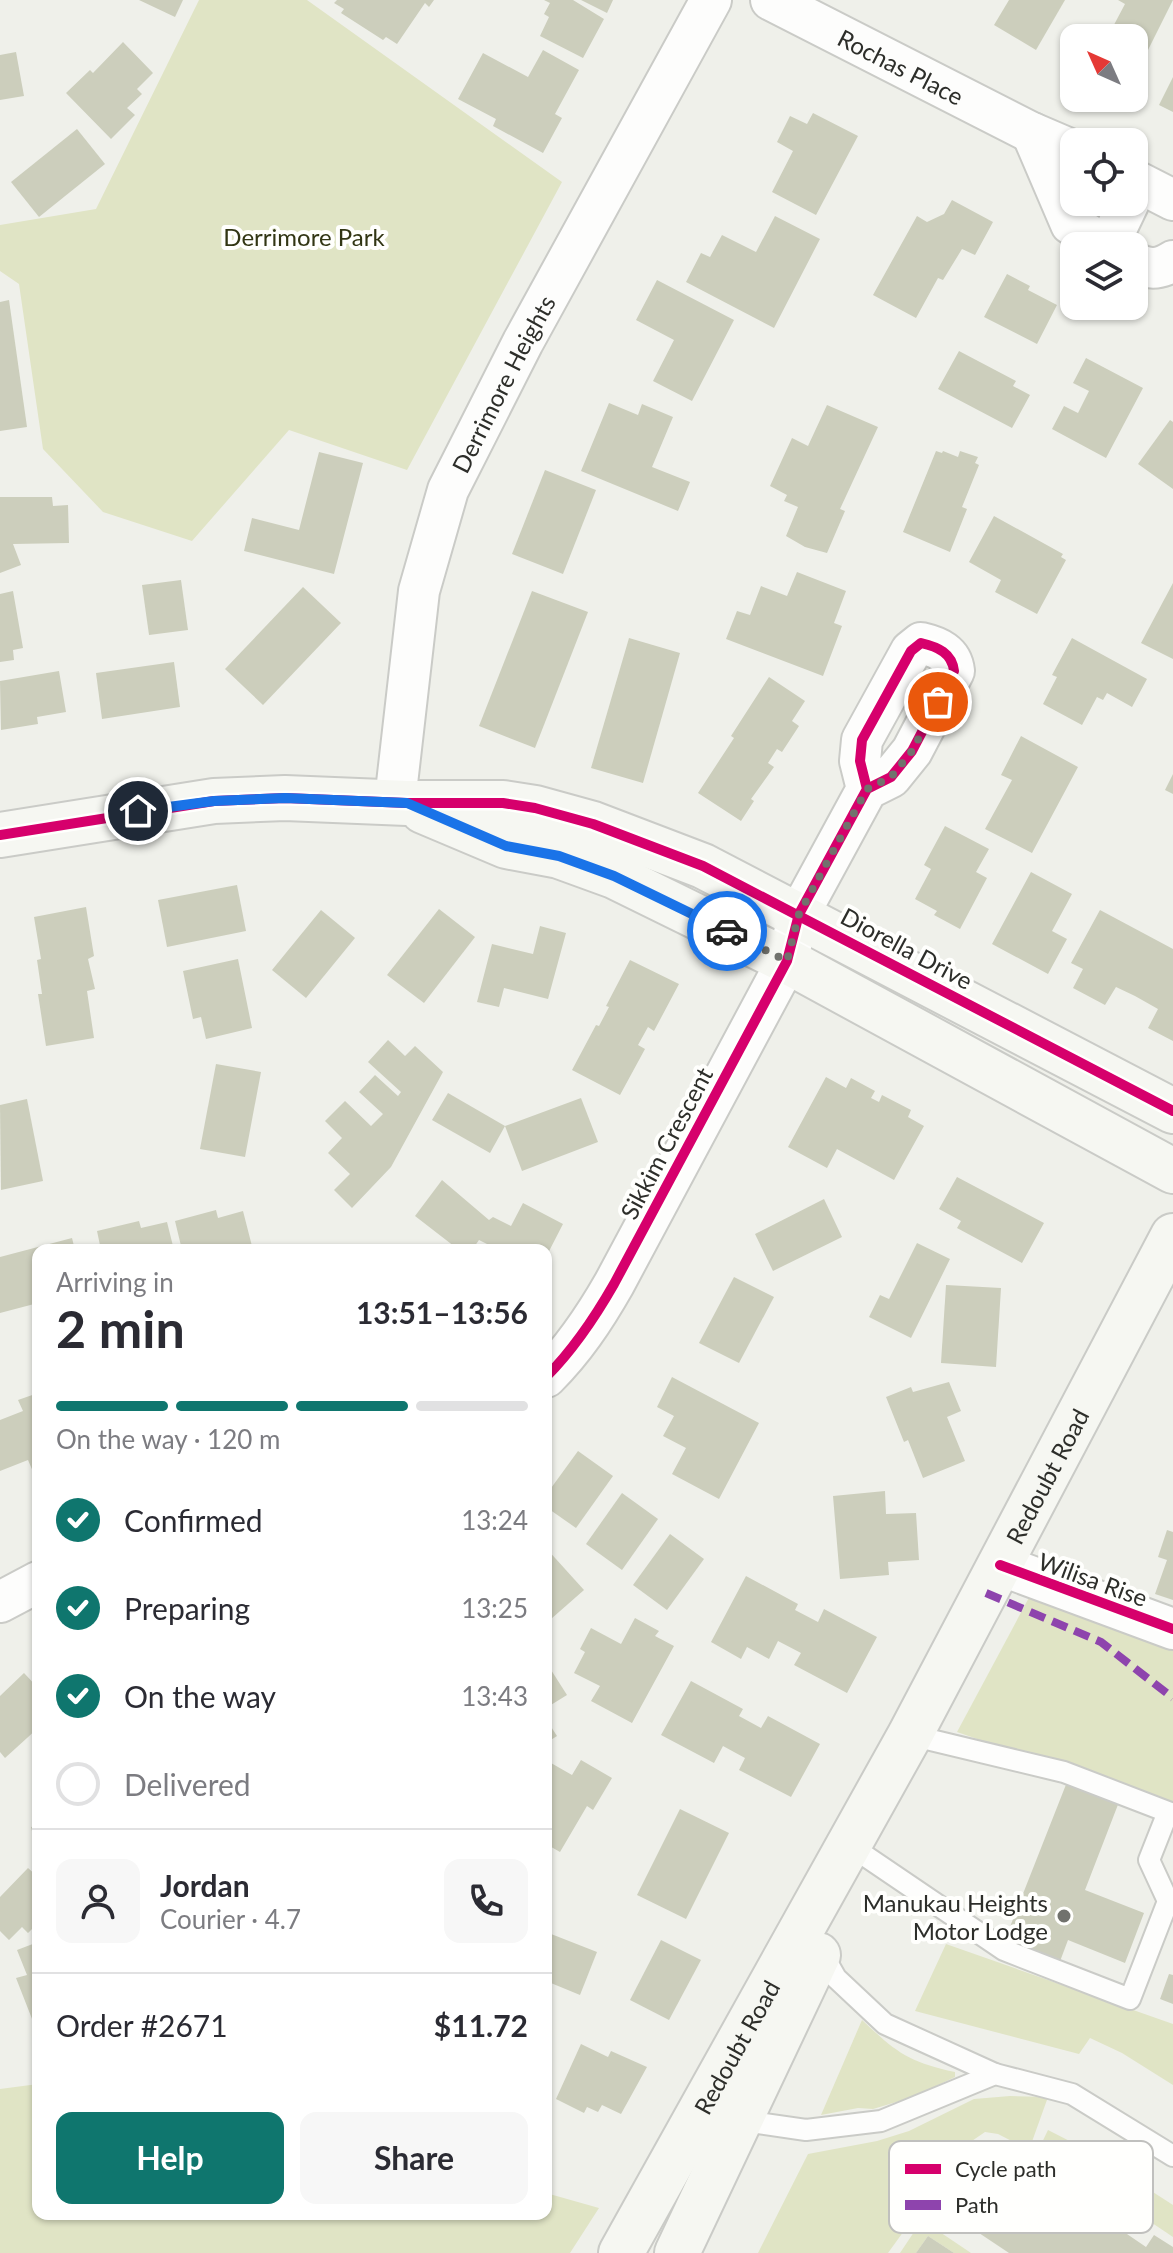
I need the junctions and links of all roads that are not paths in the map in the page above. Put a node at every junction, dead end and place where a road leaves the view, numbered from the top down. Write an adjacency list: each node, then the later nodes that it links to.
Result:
1 (711, 0): 9 (street, Derrimore Heights)
2 (771, 0): 3 (street, Rochas Place)
3 (1032, 133): 4 (street, Rochas Place); 5 (street)
4 (1060, 145)
5 (1084, 232)
6 (1173, 261): 7 (street)
7 (1148, 269)
8 (867, 789): 12 (street, Sikkim Crescent)
9 (401, 802): 10 (street, Diorella Drive); 11 (street, Diorella Drive)
10 (0, 835)
11 (582, 843): 12 (street, Diorella Drive); 13 (street, Diorella Drive)
12 (799, 914): 13 (street, Sikkim Crescent); 14 (street, Diorella Drive)
13 (787, 961): 15 (street, Diorella Drive); 19 (street, Sikkim Crescent)
14 (1015, 1028): 15 (street); 16 (street, Diorella Drive)
15 (991, 1072): 17 (street, Diorella Drive)
16 (1173, 1111)
17 (1173, 1171)
18 (1173, 1236): 20 (street, Redoubt Road)
19 (552, 1371)
20 (1000, 1565): 23 (street, Wilisa Rise); 24 (street, Redoubt Road)
21 (32, 1585): 22 (street)
22 (0, 1602)
23 (1173, 1629)
24 (904, 1746): 25 (lane); 26 (street, Redoubt Road); 29 (street, Redoubt Road)
25 (1171, 1813): 26 (lane)
26 (858, 1851): 27 (street, Redoubt Road)
27 (820, 1950): 28 (lane); 30 (street, Redoubt Road)
28 (995, 2074): 30 (lane); 31 (lane)
29 (696, 2120): 30 (lane); 34 (street, Redoubt Road)
30 (741, 2120): 35 (street, Redoubt Road)
31 (1149, 2141)
32 (1153, 2144): 33 (lane)
33 (1173, 2156)
34 (621, 2253)
35 (677, 2253)

